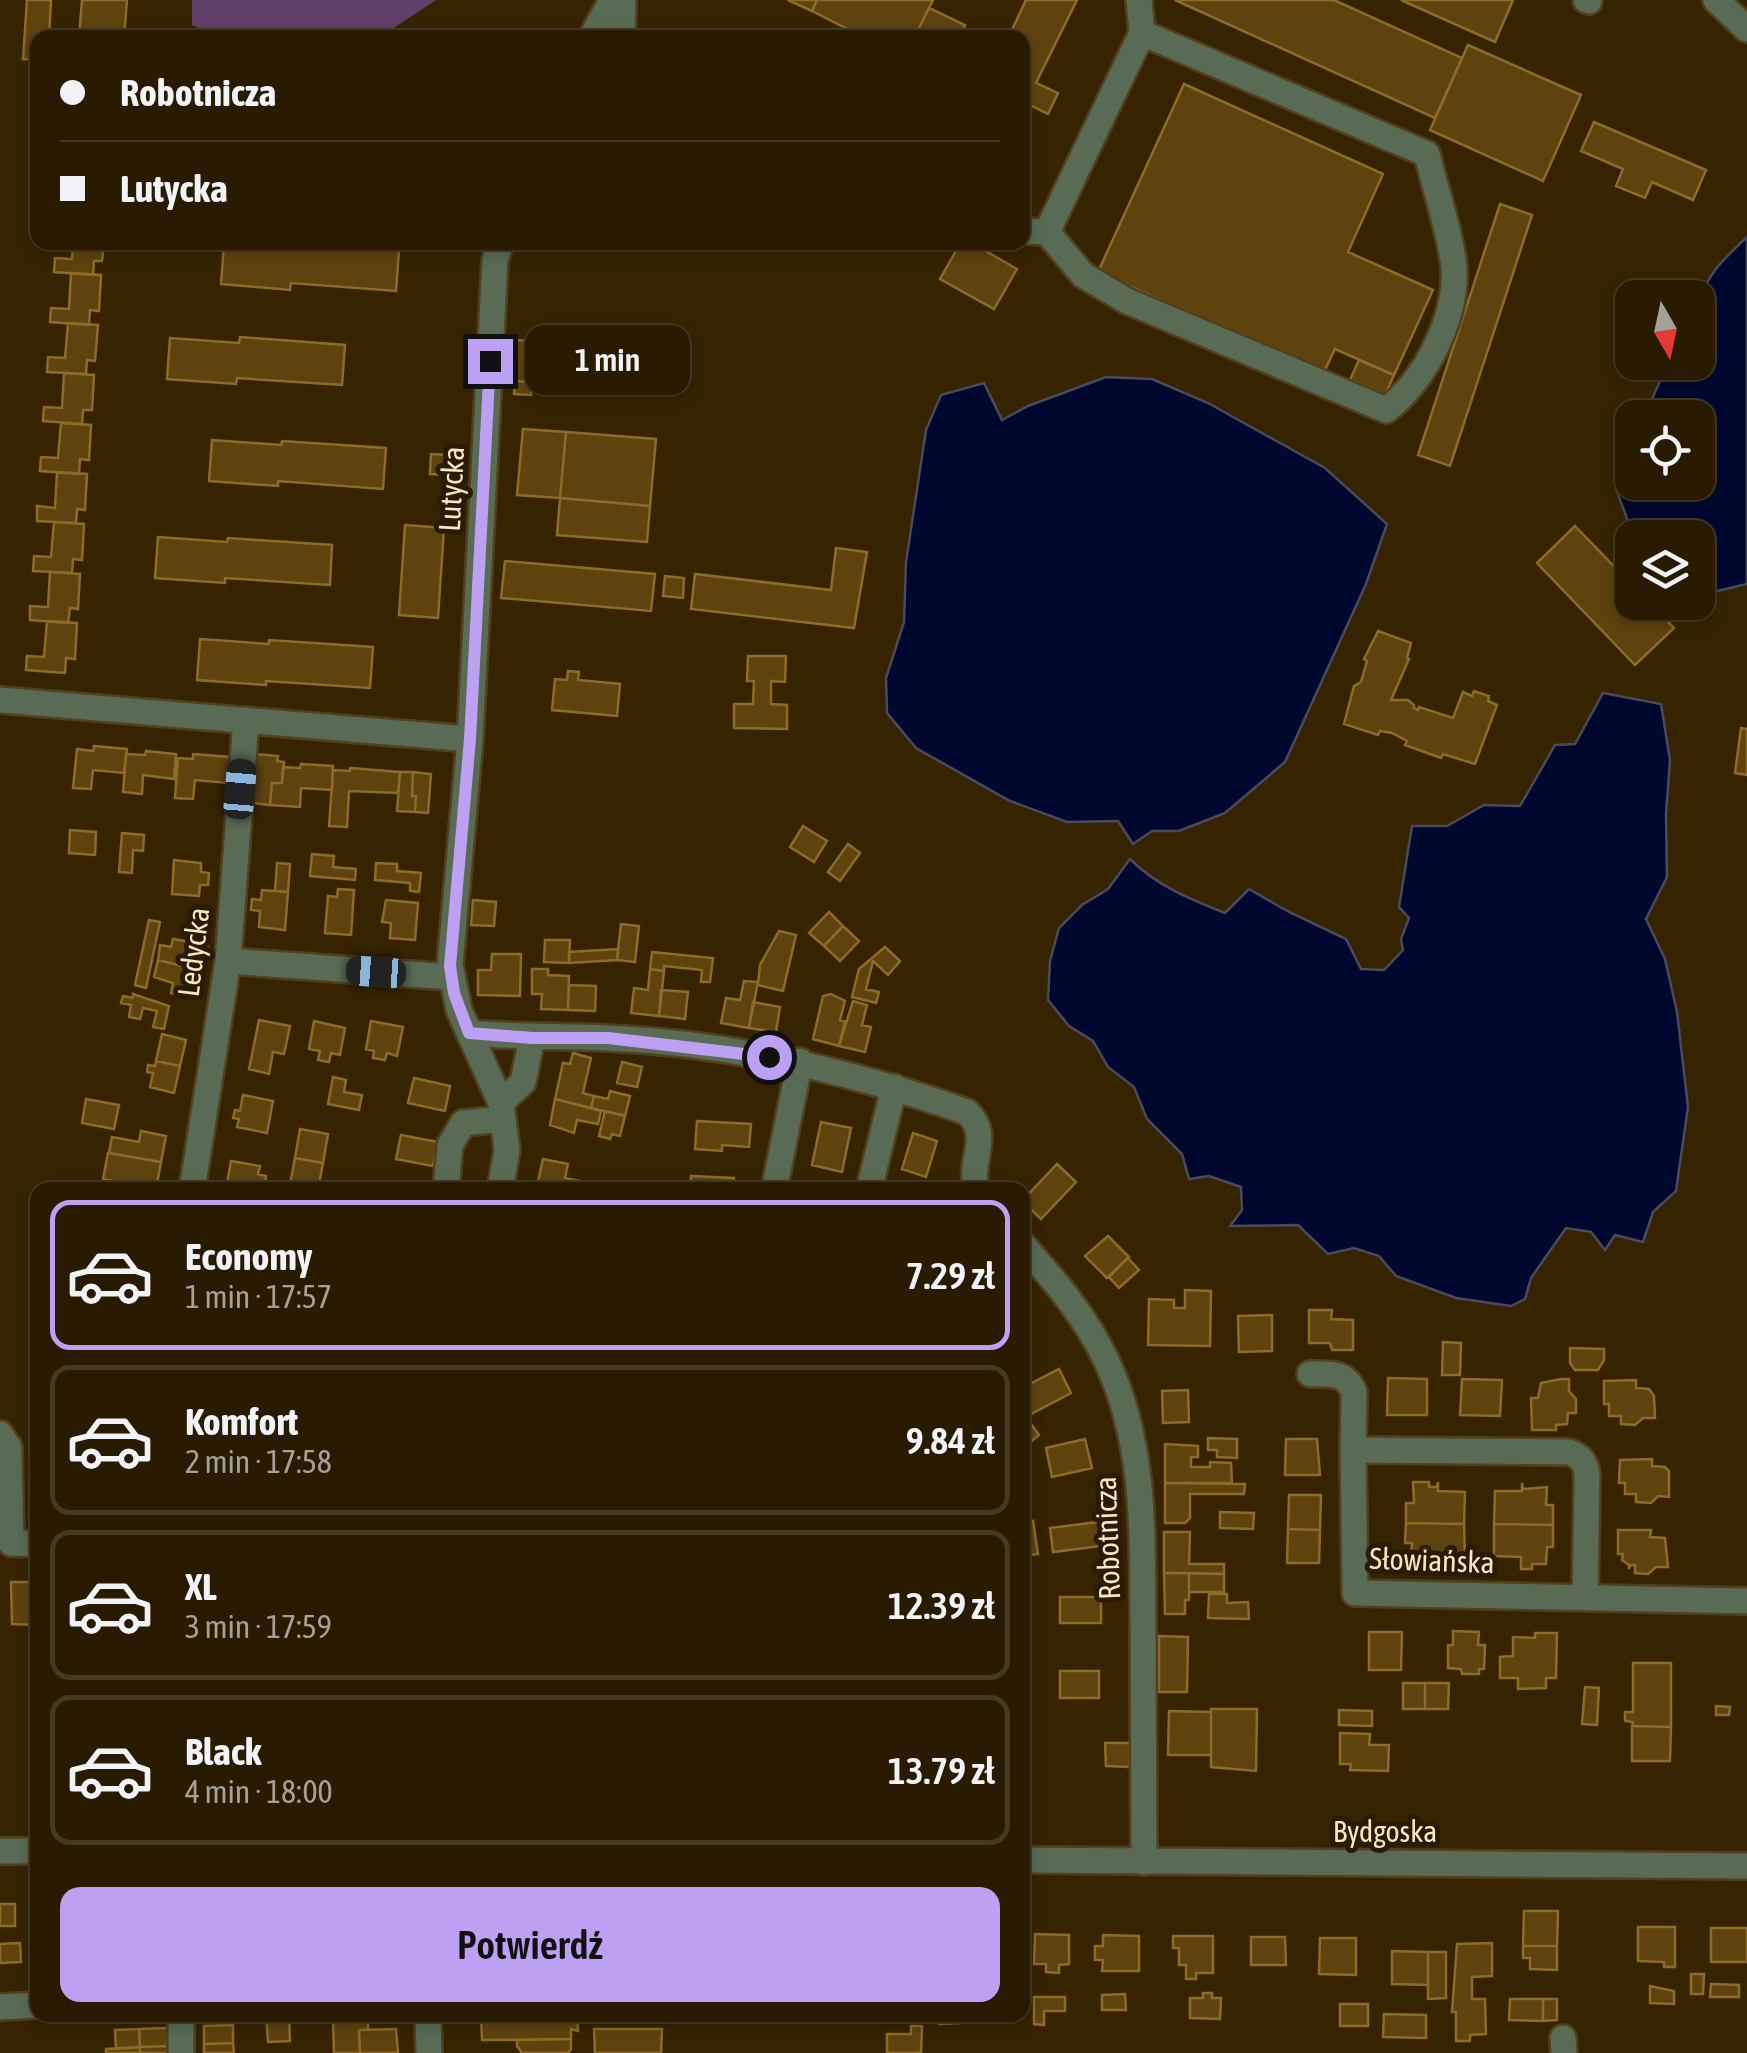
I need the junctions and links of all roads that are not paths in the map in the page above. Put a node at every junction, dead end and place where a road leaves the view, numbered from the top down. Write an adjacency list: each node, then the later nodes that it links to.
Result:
1 (612, 0): 6 (street)
2 (624, 0): 7 (street)
3 (1139, 0): 8 (street)
4 (1716, 0): 5 (street)
5 (1747, 29)
6 (595, 30)
7 (622, 30)
8 (1142, 33): 9 (street); 9 (street)
9 (1035, 232)
10 (498, 250): 13 (street, Lutycka)
11 (0, 700): 12 (street)
12 (246, 720): 13 (street); 14 (street, Ledycka)
13 (470, 739): 15 (street, Lutycka)
14 (228, 961): 15 (street); 21 (street, Ledycka)
15 (451, 977): 16 (street, Lutycka)
16 (469, 1033): 17 (street); 20 (street, Lutycka)
17 (532, 1038): 18 (street); 20 (street)
18 (800, 1062): 19 (street); 24 (street)
19 (894, 1087): 25 (street); 26 (street)
20 (502, 1111): 22 (street); 23 (street, Lutycka)
21 (193, 1182)
22 (447, 1182)
23 (501, 1182)
24 (776, 1182)
25 (871, 1182)
26 (975, 1182)
27 (1030, 1253): 37 (street, Robotnicza)
28 (1310, 1374): 30 (street, Słowiańska)
29 (0, 1434): 31 (street)
30 (1354, 1450): 32 (street); 32 (street, Słowiańska)
31 (30, 1544)
32 (1585, 1596): 33 (street, Słowiańska)
33 (1747, 1601)
34 (0, 1851): 35 (street)
35 (30, 1852)
36 (1030, 1860): 37 (street, Bydgoska)
37 (1144, 1862): 38 (street, Bydgoska)
38 (1747, 1866)
39 (30, 2005): 40 (street)
40 (0, 2007)
41 (180, 2022): 43 (street)
42 (428, 2022): 44 (street)
43 (181, 2053)
44 (429, 2053)

